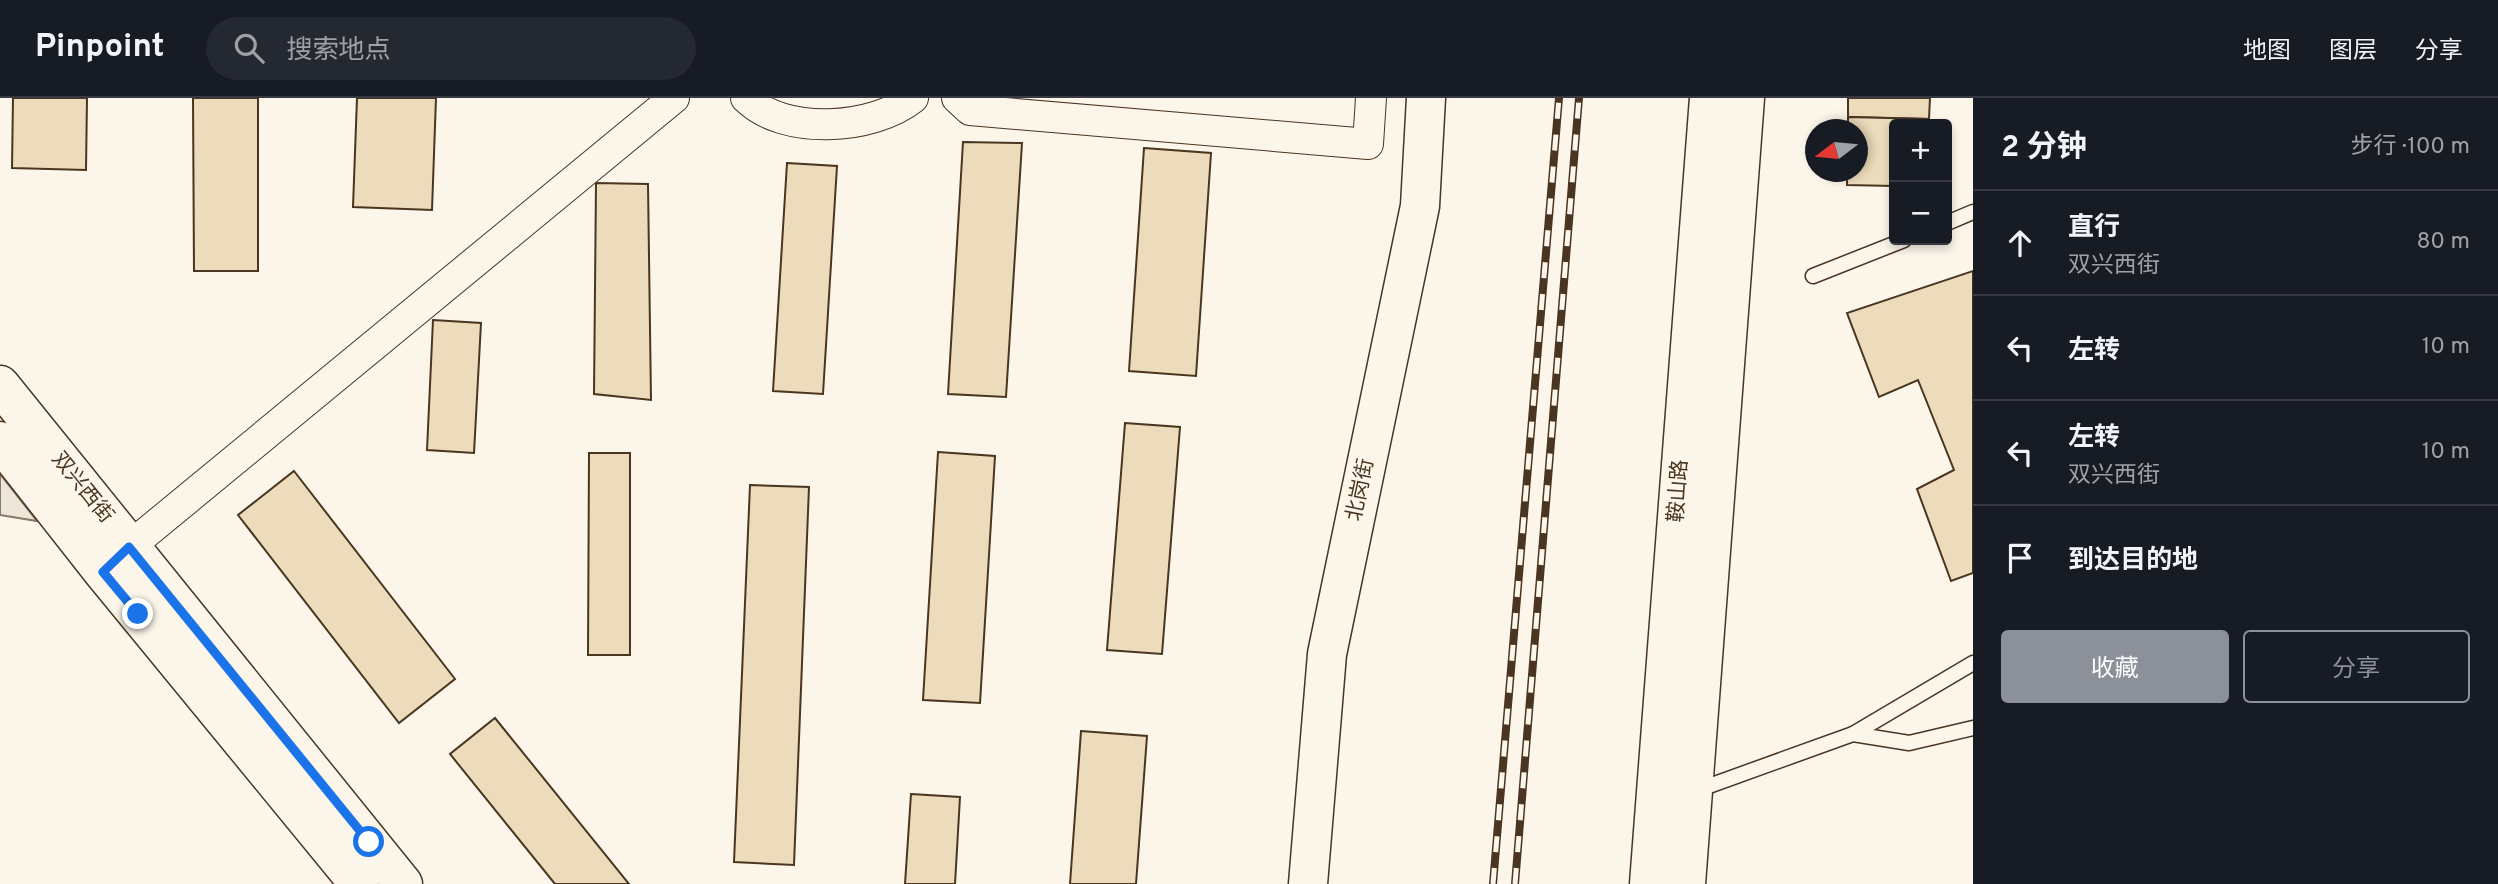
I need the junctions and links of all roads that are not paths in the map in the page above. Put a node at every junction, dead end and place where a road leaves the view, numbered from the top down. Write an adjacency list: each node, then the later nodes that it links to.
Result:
1 (674, 98): 15 (street)
2 (746, 98): 3 (street)
3 (914, 98)
4 (957, 98): 5 (street)
5 (1371, 98)
6 (1426, 98): 22 (main road, 北岗街)
7 (1709, 98): 23 (main road, 鞍山路)
8 (1745, 98): 19 (main road, 鞍山路)
9 (1973, 212): 10 (lane)
10 (1952, 221)
11 (1891, 245): 12 (lane)
12 (1812, 276)
13 (0, 385): 15 (main road, 双兴西街)
14 (0, 441): 15 (main road, 双兴西街)
15 (116, 559): 20 (main road, 双兴西街); 21 (main road, 双兴西街)
16 (1973, 663): 18 (lane)
17 (1973, 727): 18 (lane)
18 (1853, 734): 19 (lane)
19 (1693, 791): 24 (main road, 鞍山路)
20 (359, 884)
21 (403, 884)
22 (1308, 884)
23 (1649, 884)
24 (1686, 884)

